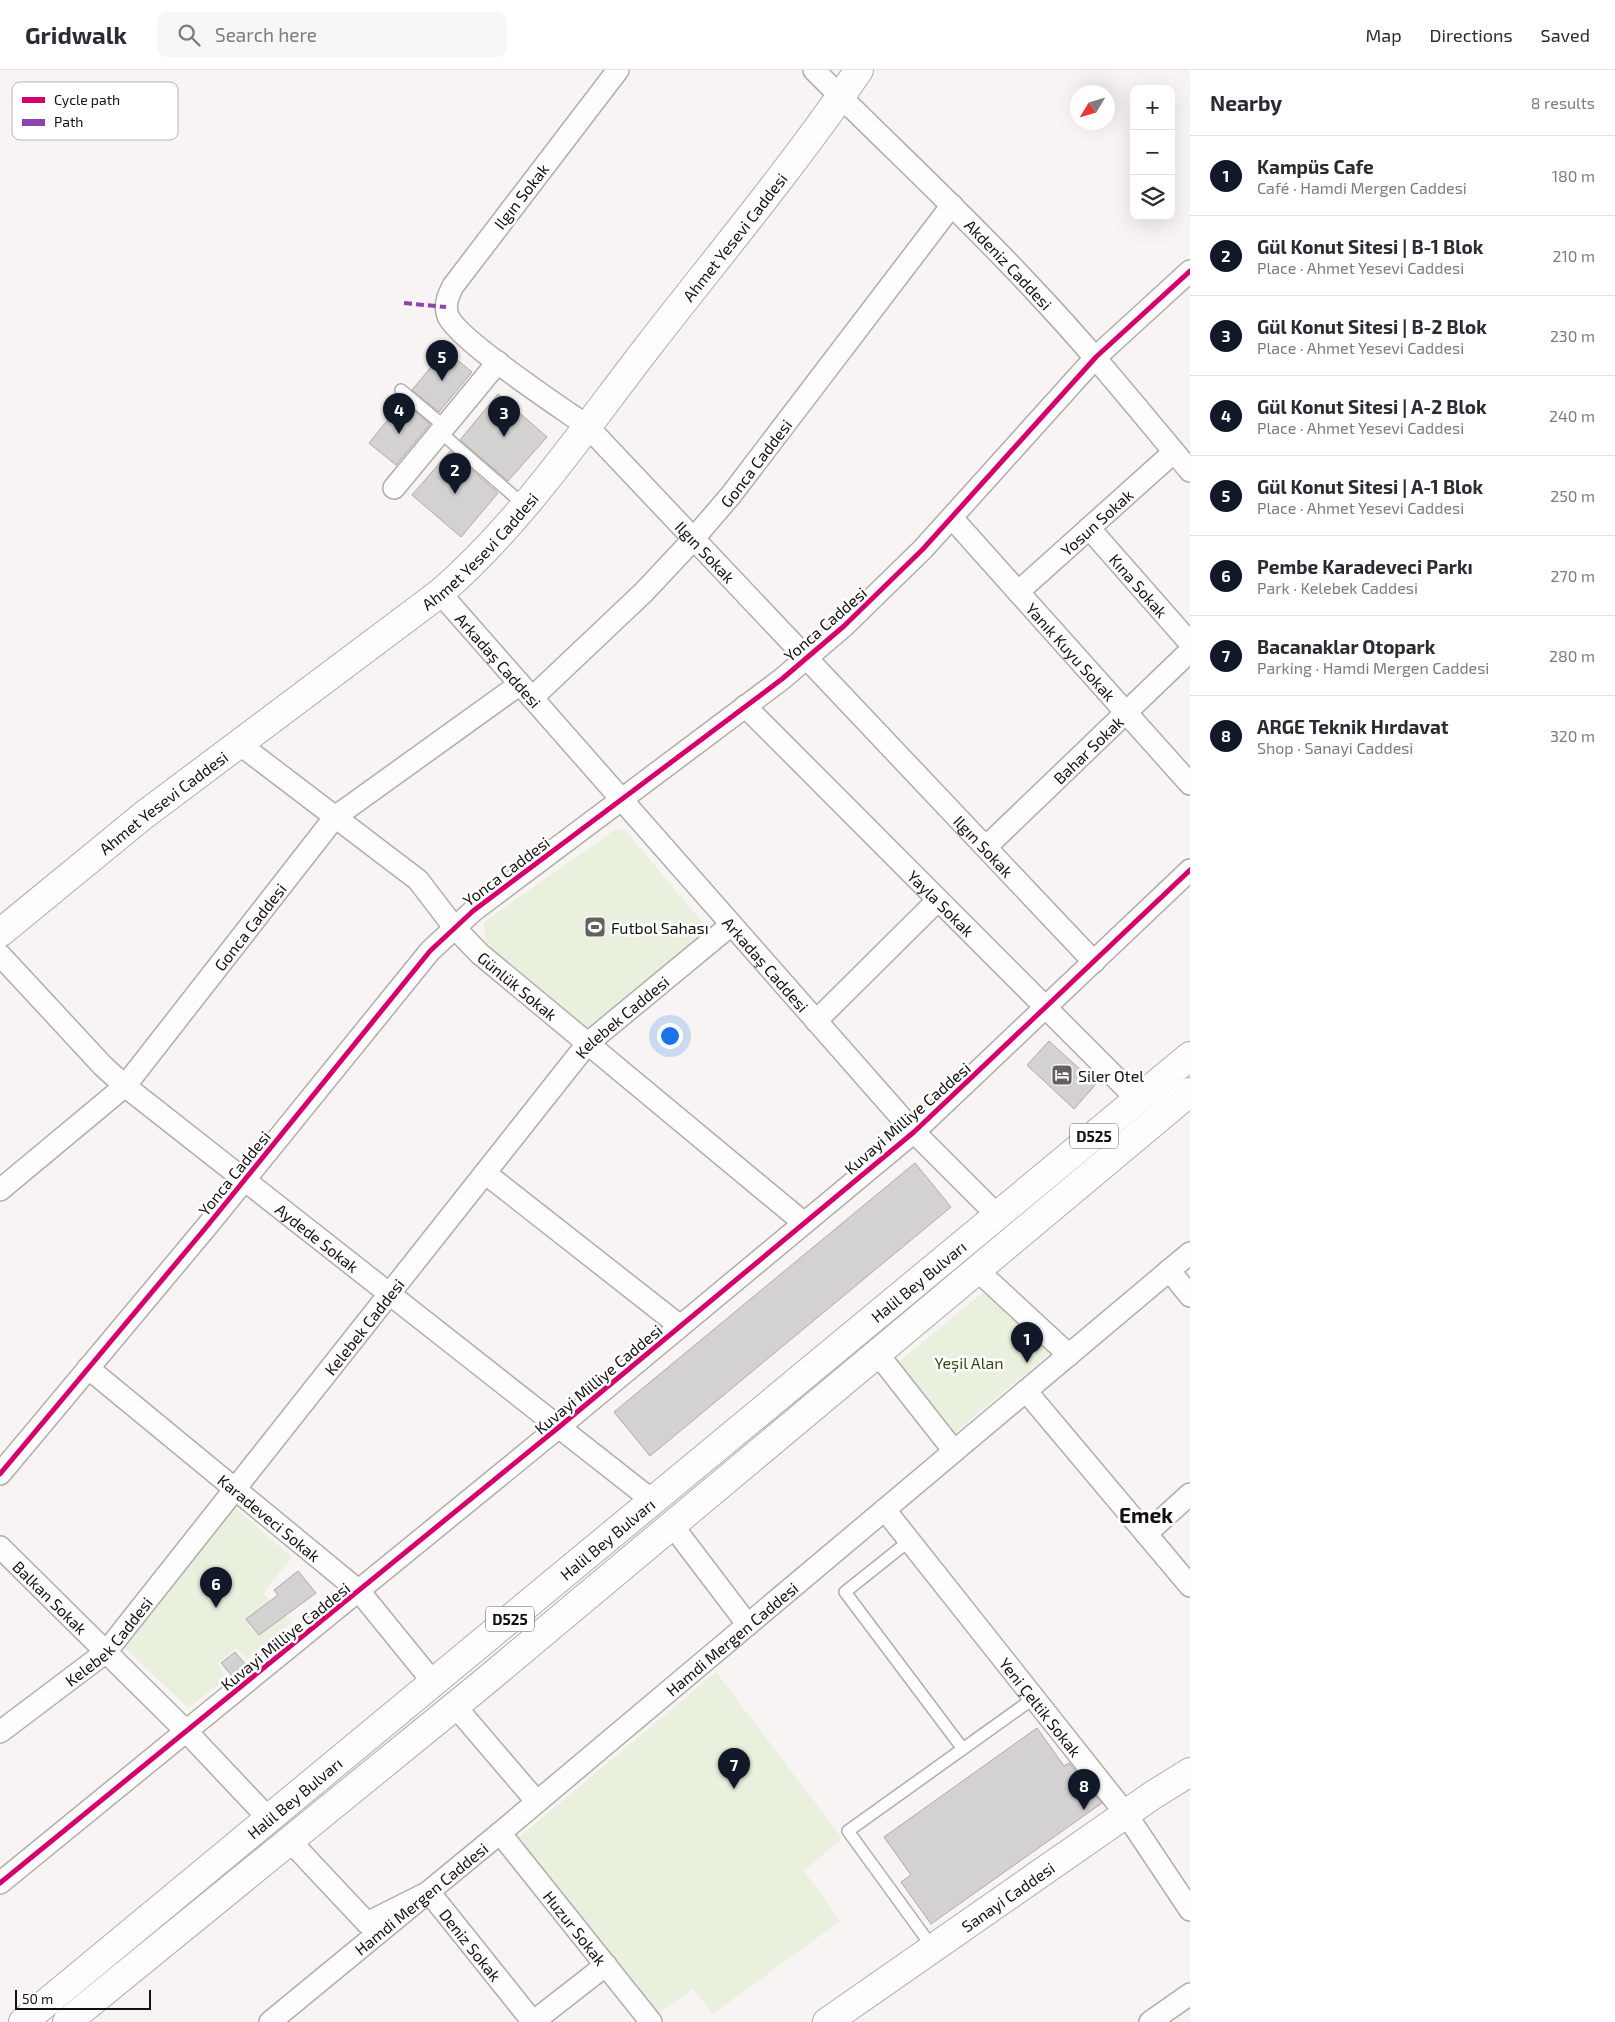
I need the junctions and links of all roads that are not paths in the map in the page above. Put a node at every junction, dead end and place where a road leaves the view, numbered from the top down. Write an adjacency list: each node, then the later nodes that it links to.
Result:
1 (618, 70): 8 (street, Ilgın Sokak)
2 (814, 70): 4 (street, Akdeniz Caddesi)
3 (859, 70): 4 (main road, Ahmet Yesevi Caddesi)
4 (840, 97): 5 (street, Akdeniz Caddesi); 10 (main road, Ahmet Yesevi Caddesi)
5 (952, 205): 7 (street, Akdeniz Caddesi); 18 (street, Gonca Caddesi)
6 (1190, 271): 7 (street, Yonca Caddesi)
7 (1096, 357): 12 (street, Akdeniz Caddesi); 16 (street, Yonca Caddesi)
8 (498, 362): 10 (street, Ilgın Sokak); 11 (street)
9 (401, 390): 11 (lane)
10 (586, 426): 15 (main road, Ahmet Yesevi Caddesi); 18 (street, Ilgın Sokak)
11 (442, 429): 14 (street); 15 (lane)
12 (1174, 452): 13 (street, Akdeniz Caddesi); 17 (street, Yosun Sokak)
13 (1190, 471)
14 (394, 488)
15 (524, 505): 20 (main road, Ahmet Yesevi Caddesi)
16 (952, 518): 19 (street, Yanık Kuyu Sokak); 23 (street, Yonca Caddesi)
17 (1089, 528): 19 (street, Yosun Sokak); 21 (street, Kına Sokak)
18 (692, 538): 23 (street, Ilgın Sokak); 24 (street, Gonca Caddesi)
19 (1018, 592): 26 (street, Yanık Kuyu Sokak)
20 (440, 593): 24 (street, Arkadaş Caddesi); 27 (main road, Ahmet Yesevi Caddesi)
21 (1190, 643)
22 (1190, 651): 26 (street, Bahar Sokak)
23 (807, 658): 25 (street, Yonca Caddesi); 31 (street, Ilgın Sokak)
24 (526, 691): 29 (street, Arkadaş Caddesi); 30 (street, Gonca Caddesi)
25 (745, 706): 29 (street, Yonca Caddesi); 33 (street, Yayla Sokak)
26 (1126, 712): 28 (street, Yanık Kuyu Sokak); 31 (street, Bahar Sokak)
27 (238, 743): 30 (street, Günlük Sokak); 36 (main road, Ahmet Yesevi Caddesi)
28 (1190, 784)
29 (620, 800): 34 (street, Arkadaş Caddesi); 35 (street, Yonca Caddesi)
30 (335, 817): 35 (street, Günlük Sokak); 43 (street, Gonca Caddesi)
31 (986, 847): 38 (street, Ilgın Sokak)
32 (1190, 870): 38 (street, Kuvayi Milliye Caddesi)
33 (938, 900): 39 (street, Yayla Sokak); 40 (street)
34 (731, 925): 40 (street, Arkadaş Caddesi); 41 (street, Kelebek Caddesi)
35 (454, 927): 41 (street, Günlük Sokak); 48 (street, Yonca Caddesi)
36 (0, 933)
37 (0, 955): 43 (street, Aydede Sokak)
38 (1094, 962): 39 (street, Kuvayi Milliye Caddesi)
39 (1046, 1008): 44 (street, Yayla Sokak); 46 (street, Kuvayi Milliye Caddesi)
40 (816, 1021): 46 (street, Arkadaş Caddesi)
41 (587, 1044): 47 (street, Kelebek Caddesi); 51 (street, Günlük Sokak)
42 (1190, 1056): 44 (main road, Halil Bey Bulvarı / D525)
43 (125, 1086): 48 (street, Aydede Sokak); 49 (street, Gonca Caddesi)
44 (1138, 1100): 50 (main road, Halil Bey Bulvarı / D525)
45 (1187, 1100): 53 (main road, Halil Bey Bulvarı / D525)
46 (914, 1132): 50 (street, Arkadaş Caddesi); 51 (street, Kuvayi Milliye Caddesi)
47 (485, 1173): 55 (street, Kelebek Caddesi); 57 (street)
48 (244, 1180): 55 (street, Aydede Sokak); 60 (street, Yonca Caddesi)
49 (0, 1190)
50 (998, 1216): 67 (main road, Halil Bey Bulvarı / D525)
51 (804, 1223): 57 (street, Kuvayi Milliye Caddesi)
52 (1190, 1253): 54 (street, Hamdi Mergen Caddesi)
53 (977, 1270): 58 (main road, Halil Bey Bulvarı / D525); 59 (street)
54 (1169, 1270): 56 (street); 59 (street, Hamdi Mergen Caddesi)
55 (389, 1294): 62 (street, Aydede Sokak); 65 (street, Kelebek Caddesi)
56 (1190, 1296)
57 (680, 1326): 62 (street, Kuvayi Milliye Caddesi)
58 (877, 1353): 63 (street); 69 (main road, Halil Bey Bulvarı / D525)
59 (1069, 1355): 61 (street, Hamdi Mergen Caddesi)
60 (88, 1368): 64 (street, Yonca Caddesi); 65 (street, Karadeveci Sokak)
61 (1026, 1391): 63 (street, Hamdi Mergen Caddesi); 70 (street)
62 (559, 1427): 67 (street, Aydede Sokak); 74 (street, Kuvayi Milliye Caddesi)
63 (954, 1452): 68 (street, Hamdi Mergen Caddesi)
64 (1, 1471)
65 (236, 1488): 74 (street, Karadeveci Sokak); 76 (street, Kelebek Caddesi)
66 (1190, 1494): 70 (street)
67 (654, 1501): 77 (main road, Halil Bey Bulvarı / D525)
68 (885, 1510): 71 (street, Yeni Çeltik Sokak); 75 (street, Hamdi Mergen Caddesi)
69 (672, 1525): 75 (street); 79 (main road, Halil Bey Bulvarı / D525)
70 (1146, 1534): 73 (street)
71 (909, 1540): 78 (street, Yeni Çeltik Sokak); 82 (lane)
72 (0, 1547): 76 (street, Balkan Sokak)
73 (1190, 1586)
74 (359, 1591): 77 (street, Karadeveci Sokak); 81 (street, Kuvayi Milliye Caddesi)
75 (748, 1625): 84 (street, Hamdi Mergen Caddesi)
76 (106, 1652): 80 (street, Kelebek Caddesi); 81 (street, Balkan Sokak)
77 (433, 1682): 86 (main road, Halil Bey Bulvarı / D525)
78 (1034, 1698): 82 (lane); 85 (street, Yeni Çeltik Sokak)
79 (455, 1706): 84 (street); 88 (main road, Halil Bey Bulvarı / D525)
80 (0, 1732)
81 (187, 1732): 86 (street, Balkan Sokak); 89 (street, Kuvayi Milliye Caddesi)
82 (962, 1749): 92 (lane)
83 (1190, 1772): 85 (main road, Sanayi Caddesi)
84 (537, 1802): 87 (street, Hamdi Mergen Caddesi)
85 (1126, 1814): 91 (street, Yeni Çeltik Sokak); 92 (main road, Sanayi Caddesi)
86 (269, 1819): 95 (main road, Halil Bey Bulvarı / D525)
87 (500, 1833): 90 (street, Hamdi Mergen Caddesi); 93 (street, Huzur Sokak)
88 (290, 1841): 90 (street, Deniz Sokak); 96 (main road, Halil Bey Bulvarı / D525)
89 (0, 1883)
90 (429, 1892): 97 (street, Hamdi Mergen Caddesi); 98 (street, Deniz Sokak)
91 (1190, 1910)
92 (934, 1949): 100 (main road, Sanayi Caddesi)
93 (606, 1965): 98 (street); 99 (street, Huzur Sokak)
94 (1190, 1994): 101 (street)
95 (23, 2022)
96 (67, 2022)
97 (270, 2022)
98 (533, 2022)
99 (651, 2022)
100 (827, 2022)
101 (1150, 2022)

